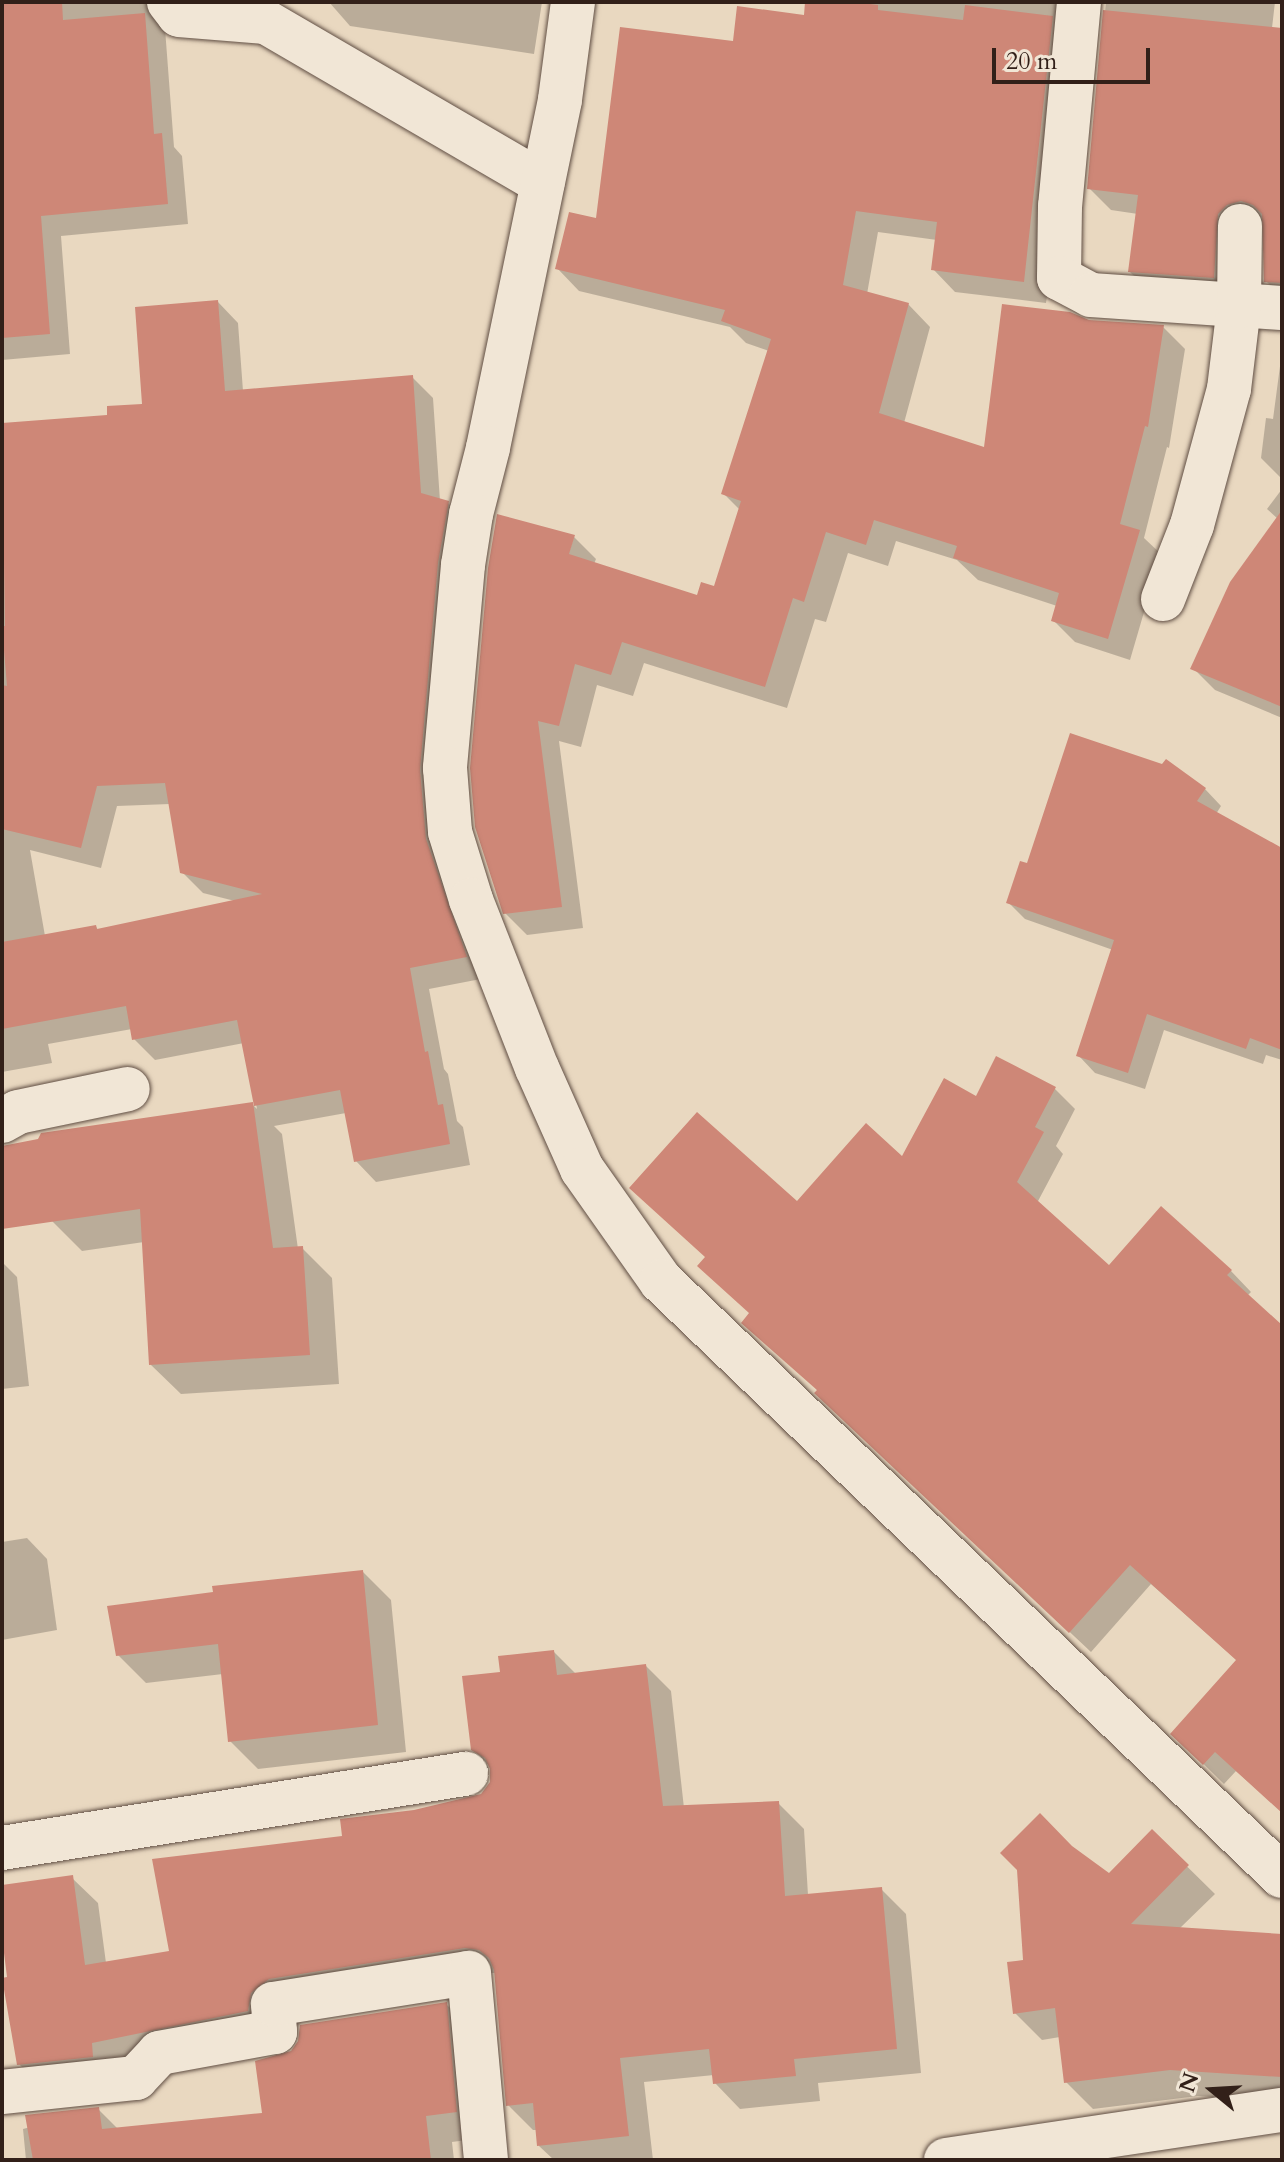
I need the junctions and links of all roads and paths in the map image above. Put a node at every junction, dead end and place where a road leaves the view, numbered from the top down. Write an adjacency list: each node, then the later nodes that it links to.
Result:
1 (169, 2): 4 (street)
2 (573, 2): 4 (street)
3 (1079, 2): 6 (street)
4 (543, 183): 13 (street)
5 (1240, 226): 6 (street)
6 (1239, 306): 7 (street); 8 (street)
7 (1282, 308)
8 (1163, 599)
9 (128, 1089): 10 (street)
10 (2, 1121)
11 (466, 1774): 12 (street)
12 (2, 1848)
13 (1282, 1876)
14 (2, 2092): 16 (street)
15 (1282, 2110): 17 (street)
16 (486, 2160)
17 (946, 2160)

